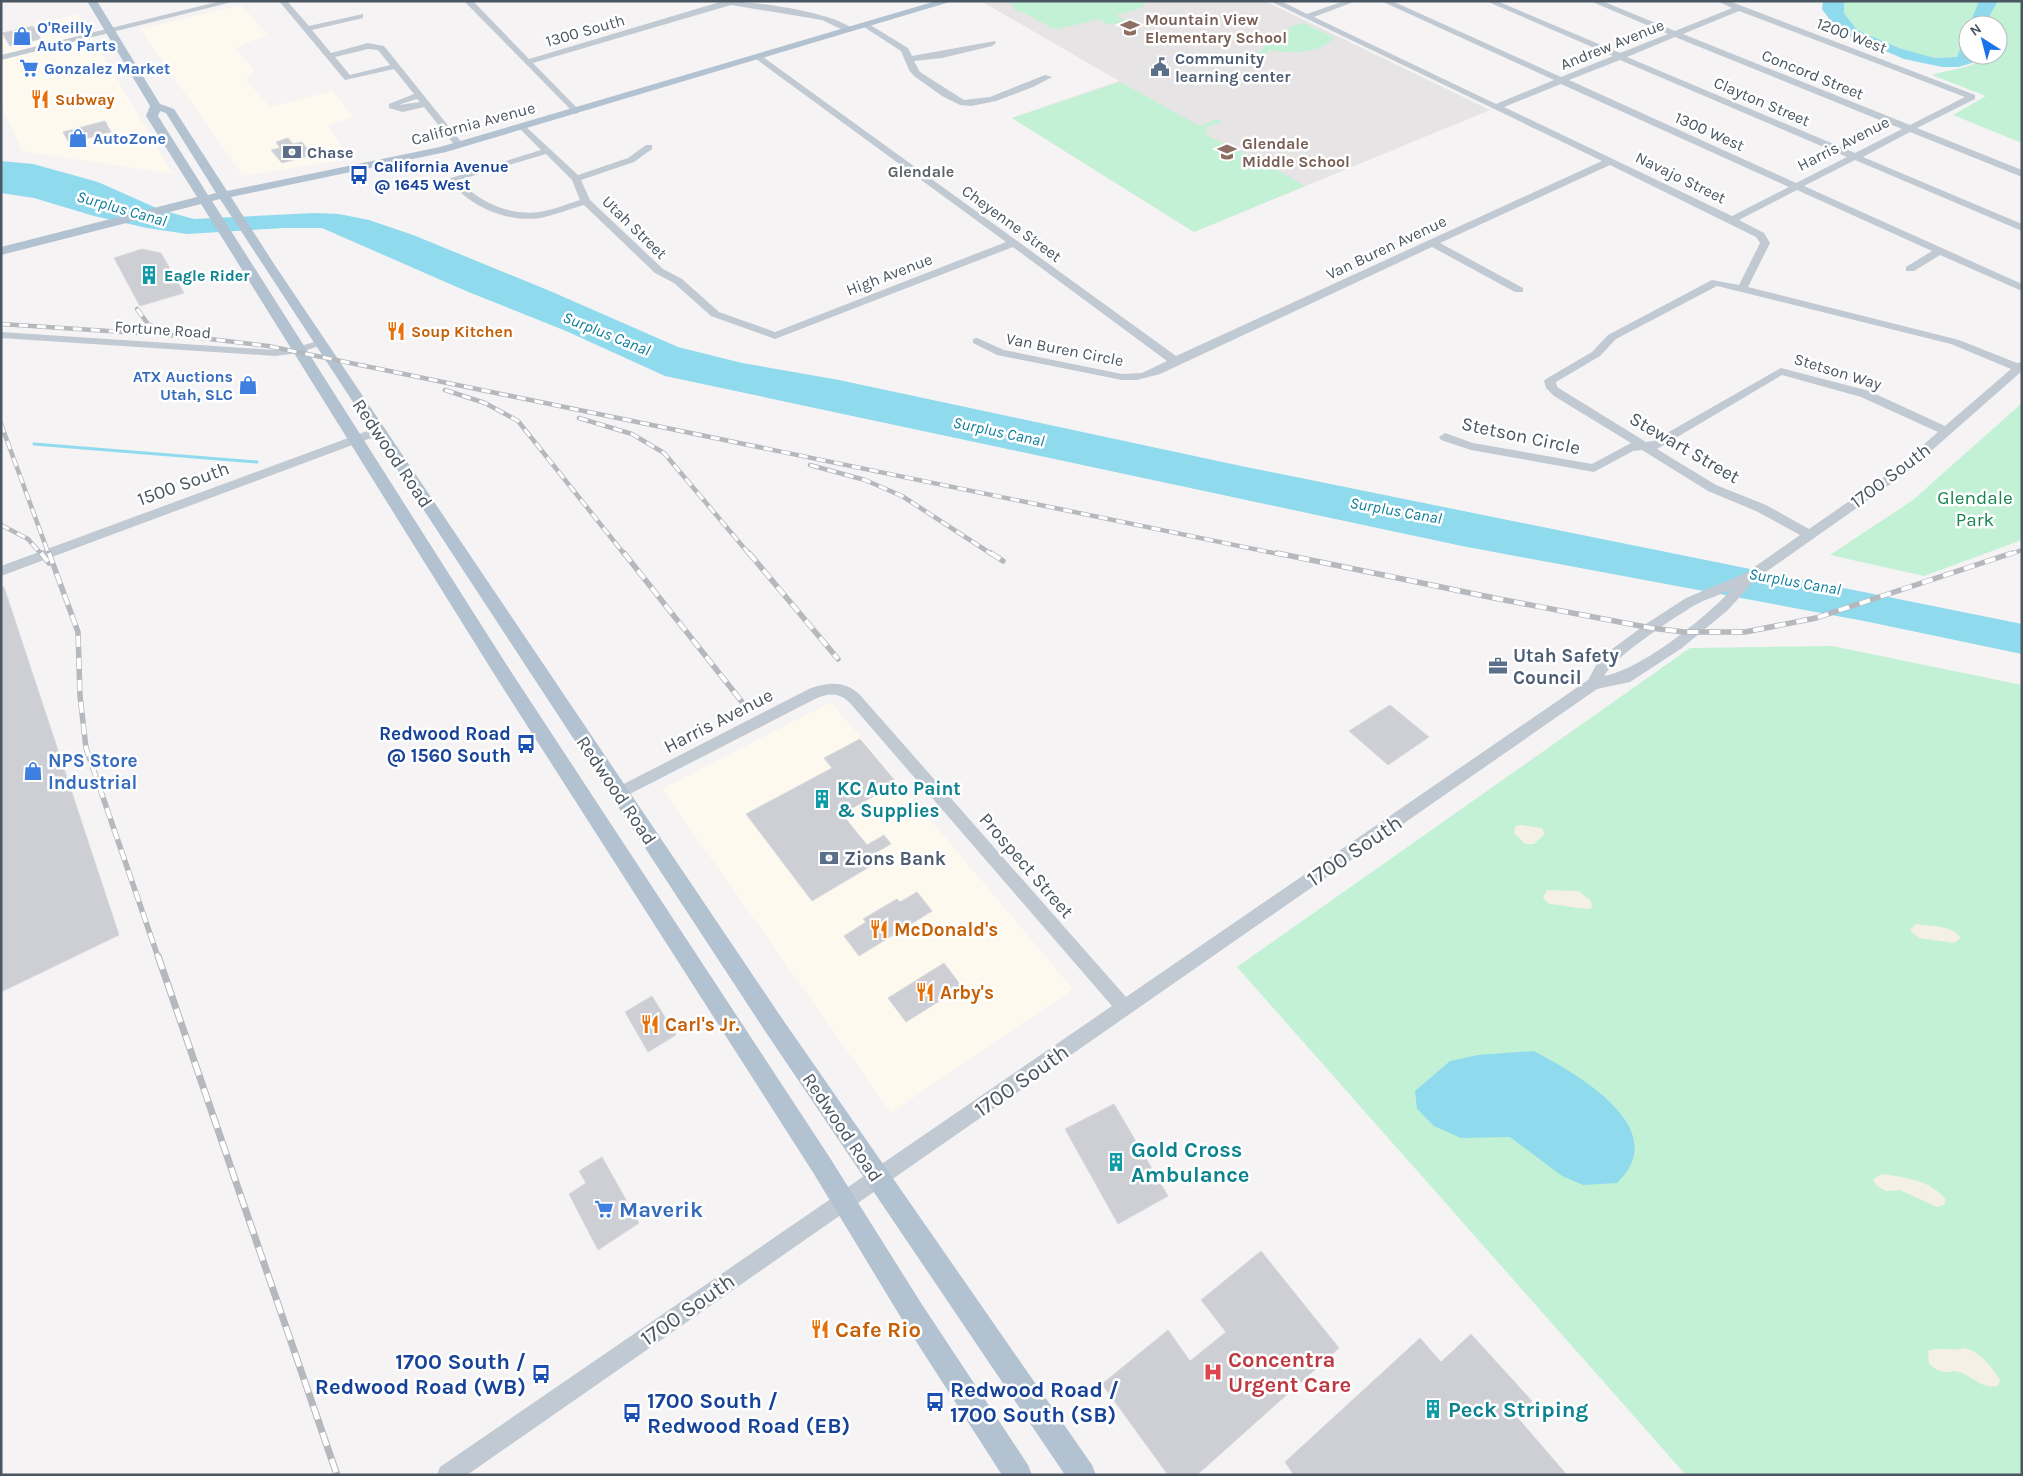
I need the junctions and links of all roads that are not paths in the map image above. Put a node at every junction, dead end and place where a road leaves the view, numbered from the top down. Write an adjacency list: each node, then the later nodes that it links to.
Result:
1 (92, 1): 19 (main road, Redwood Road)
2 (232, 1): 19 (street)
3 (468, 1): 28 (street)
4 (722, 1): 13 (street)
5 (948, 1): 17 (main road, California Avenue)
6 (1274, 1): 16 (street, Navajo Street)
7 (1352, 1): 16 (street)
8 (1385, 1): 31 (street, 1300 West)
9 (1490, 1): 25 (street, Clayton Street)
10 (1594, 1): 21 (street, Concord Street)
11 (1721, 1): 14 (street, 1200 West)
12 (287, 2): 18 (street)
13 (734, 2): 20 (street); 28 (street, 1300 South)
14 (1739, 8): 21 (street, Andrew Avenue); 33 (street, 1200 West)
15 (360, 16): 18 (street)
16 (1306, 17): 36 (street, Navajo Street)
17 (867, 25): 20 (main road, California Avenue); 27 (street)
18 (307, 29): 23 (street)
19 (109, 30): 26 (street); 35 (main road, Redwood Road)
20 (850, 30): 24 (main road, California Avenue)
21 (1675, 34): 25 (street, Andrew Avenue); 39 (street, Concord Street)
22 (992, 43): 27 (street)
23 (330, 56): 29 (street); 29 (street)
24 (759, 57): 37 (main road, California Avenue); 54 (street, Cheyenne Street)
25 (1620, 57): 31 (street, Andrew Avenue); 43 (street, Clayton Street)
26 (1, 58)
27 (910, 59): 30 (street)
28 (527, 62): 37 (street)
29 (396, 66): 32 (street)
30 (1048, 77)
31 (1562, 81): 36 (street, Andrew Avenue); 47 (street, 1300 West)
32 (418, 96): 34 (street); 34 (street)
33 (1972, 97): 39 (street, Harris Avenue)
34 (425, 104): 40 (street)
35 (156, 106): 48 (main road, Redwood Road); 49 (main road, Redwood Road)
36 (1496, 107): 44 (street, Navajo Street)
37 (575, 111): 38 (main road, California Avenue)
38 (523, 127): 40 (main road, California Avenue); 42 (street, Utah Street)
39 (1909, 129): 43 (street, Harris Avenue); 45 (street, Concord Street)
40 (459, 145): 48 (main road, California Avenue)
41 (649, 146): 46 (street)
42 (547, 151): 46 (street, Utah Street); 50 (street)
43 (1854, 157): 47 (street, Harris Avenue); 52 (street, Clayton Street)
44 (1610, 161): 51 (street, Navajo Street); 53 (street, Van Buren Avenue)
45 (2022, 174)
46 (576, 179): 50 (street, Utah Street)
47 (1796, 186): 51 (street, Harris Avenue); 56 (street, 1300 West)
48 (224, 194): 49 (main road, California Avenue); 64 (main road, Redwood Road)
49 (204, 199): 55 (main road, California Avenue); 65 (main road, Redwood Road)
50 (586, 201): 62 (street, Utah Street)
51 (1731, 220): 58 (street, Navajo Street)
52 (2022, 228)
53 (1432, 242): 60 (street); 66 (street, Van Buren Avenue)
54 (1014, 243): 62 (street, High Avenue); 66 (street, Cheyenne Street)
55 (1, 251)
56 (1940, 251): 57 (street); 59 (street, 1300 West)
57 (1910, 270)
58 (1743, 287): 67 (street); 72 (street, Stewart Street)
59 (2022, 288)
60 (1519, 290)
61 (1, 335): 65 (street, Fortune Road)
62 (775, 336)
63 (978, 341): 66 (street, Van Buren Circle)
64 (321, 343): 65 (street, Fortune Road); 68 (main road, Redwood Road)
65 (300, 350): 71 (main road, Redwood Road)
66 (1175, 361)
67 (2020, 366): 69 (street, 1700 South)
68 (378, 431): 71 (street, 1500 South); 78 (main road, Redwood Road)
69 (1946, 431): 72 (street, Stetson Way); 73 (street, 1700 South)
70 (1445, 437): 72 (street, Stetson Circle)
71 (354, 440): 74 (street, 1500 South); 81 (main road, Redwood Road)
72 (1644, 446): 73 (street, Stewart Street)
73 (1809, 534): 75 (street, 1700 South)
74 (1, 571)
75 (1750, 576): 76 (street, 1700 South); 76 (street, 1700 South)
76 (1593, 684): 79 (street, 1700 South)
77 (836, 687): 78 (street, Harris Avenue); 79 (street, Prospect Street)
78 (619, 793): 80 (main road, Redwood Road)
79 (1124, 1007): 80 (street, 1700 South)
80 (878, 1178): 81 (street, 1700 South); 84 (main road, Redwood Road)
81 (843, 1202): 82 (street, 1700 South); 83 (main road, Redwood Road)
82 (448, 1475)
83 (1018, 1475)
84 (1082, 1475)

